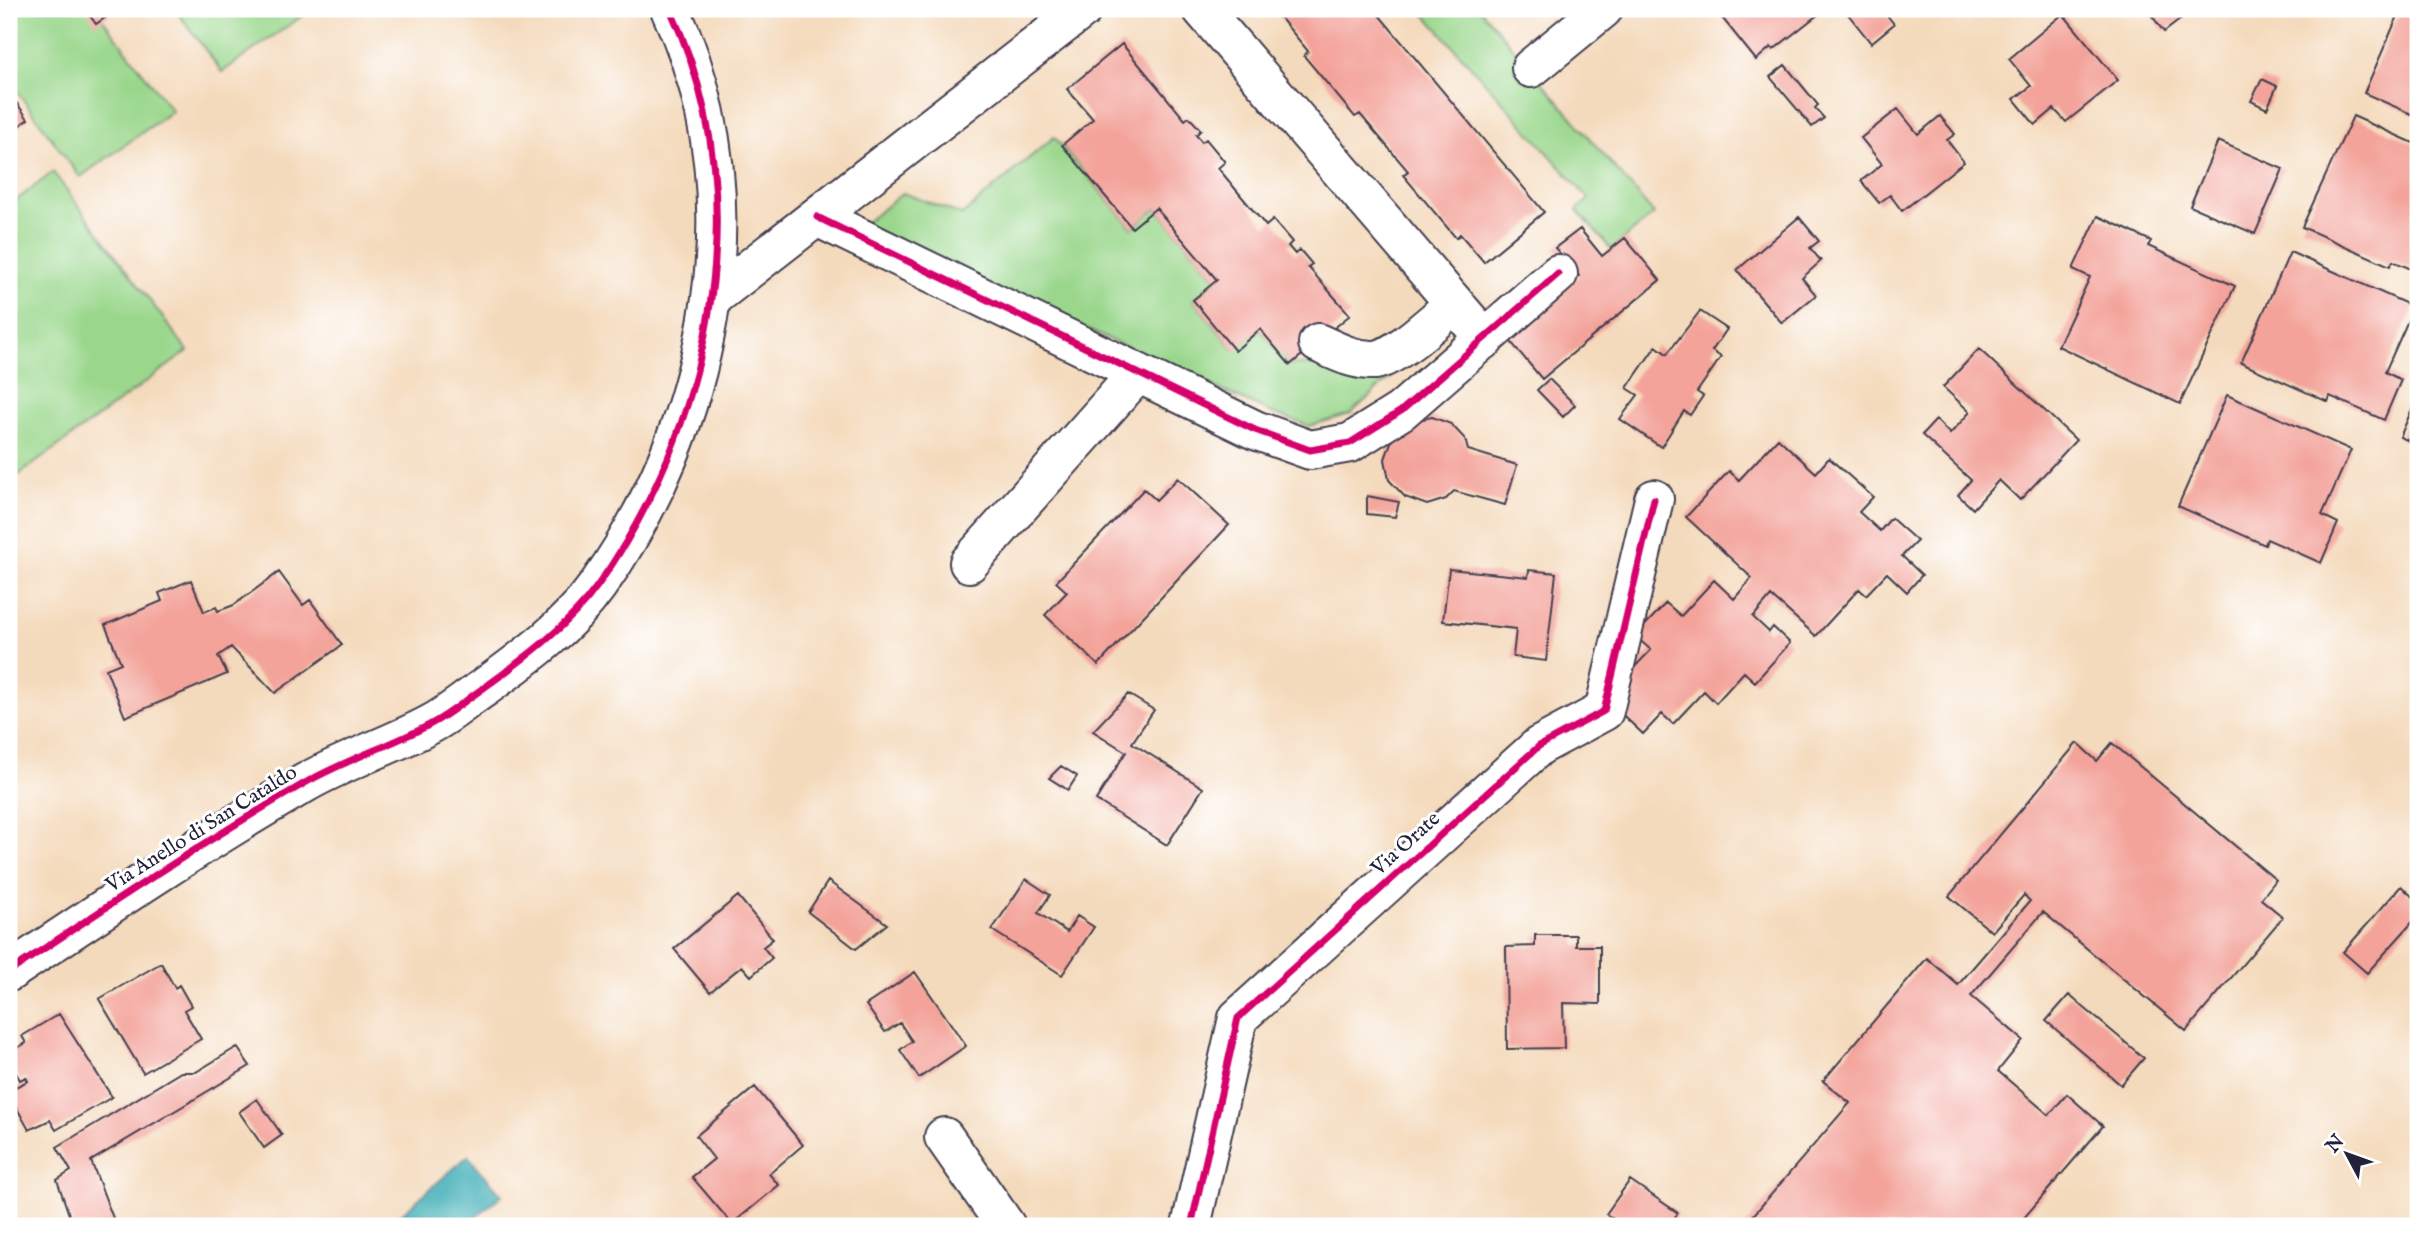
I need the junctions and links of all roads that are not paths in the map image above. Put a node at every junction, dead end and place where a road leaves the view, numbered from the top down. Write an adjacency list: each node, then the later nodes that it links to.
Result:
1 (670, 9): 8 (street, Via Anello di San Cataldo)
2 (1083, 9): 6 (street)
3 (1202, 9): 9 (street)
4 (1603, 9): 5 (street)
5 (1531, 68)
6 (817, 217): 8 (street); 12 (street)
7 (1558, 274): 10 (street)
8 (711, 299): 15 (street, Via Anello di San Cataldo)
9 (1454, 303): 10 (street); 11 (street)
10 (1485, 339): 12 (street)
11 (1318, 343)
12 (1138, 373): 14 (street)
13 (1654, 499): 18 (street, Via Orate)
14 (969, 563)
15 (9, 972)
16 (944, 1137): 17 (street)
17 (1006, 1226)
18 (1191, 1226)

